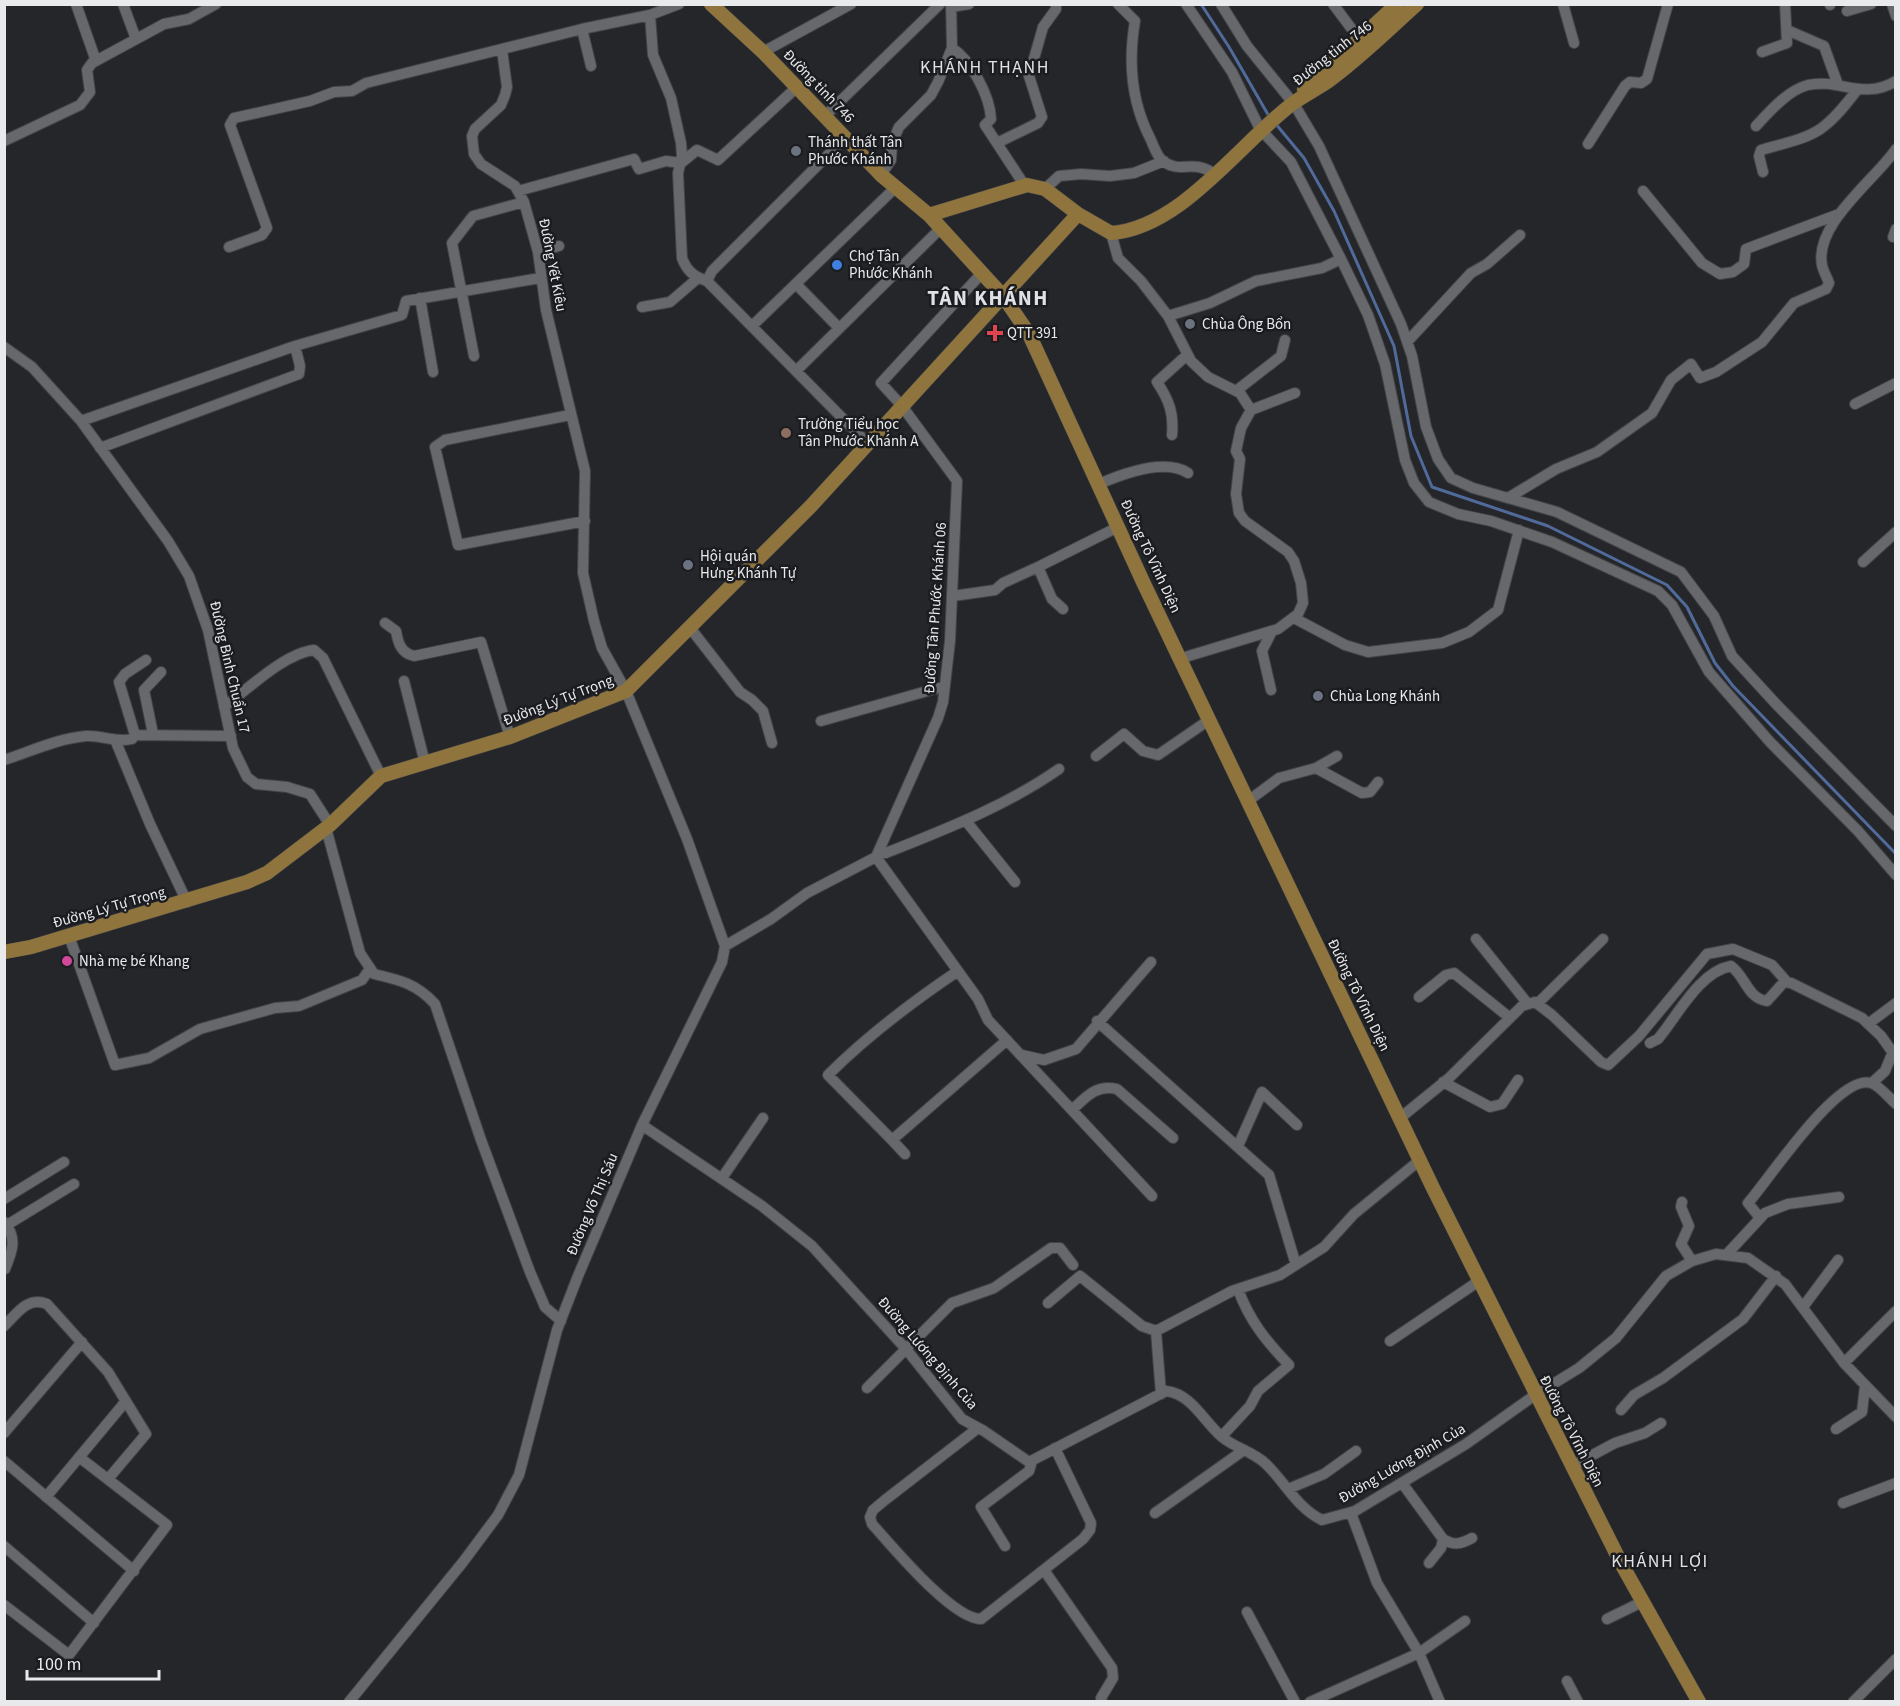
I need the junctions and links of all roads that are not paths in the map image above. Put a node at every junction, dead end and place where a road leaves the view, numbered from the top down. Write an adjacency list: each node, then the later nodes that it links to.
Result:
1 (76, 4): 33 (street)
2 (123, 4): 26 (street)
3 (216, 4): 26 (street)
4 (679, 4): 22 (street)
5 (711, 4): 31 (main road, Đường tỉnh 746)
6 (851, 4): 31 (street)
7 (969, 4): 20 (street)
8 (1056, 4): 45 (street)
9 (1118, 4): 48 (street)
10 (1186, 4): 42 (street)
11 (1221, 4): 39 (street)
12 (1333, 4): 27 (street)
13 (1397, 4): 27 (main road, Đường tỉnh 746)
14 (1417, 4): 39 (main road, Đường tỉnh 746)
15 (1563, 4): 28 (street)
16 (1668, 4): 46 (street)
17 (1785, 4): 25 (street)
18 (1871, 4): 21 (street)
19 (1892, 4): 23 (street)
20 (948, 5): 29 (street); 40 (street)
21 (1847, 11)
22 (650, 15): 24 (street); 49 (street)
23 (1896, 16)
24 (582, 29): 30 (street); 34 (street)
25 (1787, 30): 32 (street); 36 (street)
26 (136, 39): 33 (street)
27 (1360, 40): 39 (main road, Đường tỉnh 746)
28 (1574, 43)
29 (952, 48): 45 (street); 51 (street)
30 (502, 50): 56 (street, Đường Yết Kiêu); 66 (street)
31 (763, 52): 37 (main road, Đường tỉnh 746)
32 (1762, 52)
33 (96, 60): 44 (street)
34 (591, 66)
35 (1896, 81): 38 (street)
36 (1838, 85): 38 (street); 41 (street)
37 (797, 87): 40 (main road, Đường tỉnh 746); 49 (street)
38 (1857, 90): 50 (street)
39 (1293, 103): 42 (main road); 81 (street)
40 (825, 116): 43 (main road, Đường tỉnh 746)
41 (1756, 126)
42 (1261, 130): 52 (main road); 68 (street)
43 (846, 137): 51 (main road, Đường tỉnh 746); 71 (street)
44 (4, 141)
45 (997, 143): 53 (street)
46 (1588, 144)
47 (1896, 149): 60 (street)
48 (1164, 161): 52 (street); 55 (street)
49 (681, 163): 56 (street); 71 (street)
50 (1763, 172)
51 (881, 175): 54 (main road, Đường tỉnh 746)
52 (1216, 175): 63 (main road)
53 (1025, 186): 55 (main road); 61 (main road)
54 (895, 188): 61 (main road, Đường tỉnh 746); 72 (street)
55 (1045, 189): 59 (main road)
56 (518, 191): 58 (street, Đường Yết Kiêu)
57 (1643, 191): 60 (street)
58 (525, 202): 67 (street, Đường Yết Kiêu); 73 (street)
59 (1078, 214): 63 (main road); 74 (main road, Đường Lý Tự Trọng)
60 (1839, 214): 101 (street)
61 (929, 215): 62 (main road, Đường tỉnh 746)
62 (941, 228): 69 (main road, Đường tỉnh 746); 79 (street)
63 (1111, 233): 77 (street)
64 (1520, 235): 81 (street)
65 (559, 246): 67 (street)
66 (229, 247)
67 (538, 252): 70 (street, Đường Yết Kiêu)
68 (1341, 259): 77 (street); 104 (street)
69 (982, 273): 74 (main road, Đường tỉnh 746); 92 (street, Đường Tân Phước Khánh 06)
70 (540, 278): 73 (street); 94 (street, Đường Yết Kiêu)
71 (702, 279): 76 (street); 78 (street)
72 (796, 284): 78 (street); 79 (street)
73 (462, 290): 75 (street); 85 (street)
74 (1003, 296): 92 (main road, Đường Lý Tự Trọng); 100 (main road, Đường Tô Vĩnh Diện)
75 (420, 298): 82 (street); 87 (street)
76 (642, 307)
77 (1168, 316): 84 (street)
78 (752, 327): 86 (street)
79 (839, 328): 86 (street)
80 (1285, 340): 89 (street)
81 (1407, 342): 101 (street)
82 (295, 346): 95 (street); 98 (street)
83 (4, 347): 95 (street, Đường Bình Chuẩn 17)
84 (1187, 355): 89 (street); 96 (street)
85 (474, 356)
86 (796, 371): 97 (street)
87 (433, 372)
88 (1896, 383): 91 (street)
89 (1236, 391): 93 (street)
90 (1295, 393): 93 (street)
91 (1855, 404)
92 (902, 406): 97 (main road, Đường Lý Tự Trọng); 108 (street, Đường Tân Phước Khánh 06)
93 (1251, 410): 110 (street)
94 (570, 415): 102 (street, Đường Yết Kiêu); 102 (street)
95 (81, 421): 98 (street, Đường Bình Chuẩn 17)
96 (1173, 435)
97 (868, 444): 112 (main road, Đường Lý Tự Trọng)
98 (100, 448): 121 (street, Đường Bình Chuẩn 17)
99 (1188, 473): 100 (street)
100 (1099, 484): 103 (main road, Đường Tô Vĩnh Diện)
101 (1508, 498): 141 (street)
102 (585, 521): 120 (street, Đường Yết Kiêu)
103 (1118, 527): 107 (street); 114 (main road, Đường Tô Vĩnh Diện)
104 (1519, 530): 110 (street); 143 (street)
105 (1896, 532): 106 (street)
106 (1863, 562)
107 (1038, 567): 108 (street); 109 (street)
108 (953, 596): 118 (street, Đường Tân Phước Khánh 06)
109 (1063, 609)
110 (1294, 618): 113 (street)
111 (385, 623): 127 (street)
112 (691, 629): 120 (main road, Đường Lý Tự Trọng); 129 (street)
113 (1272, 631): 114 (street); 119 (street)
114 (1182, 658): 122 (main road, Đường Tô Vĩnh Diện)
115 (146, 660): 125 (street)
116 (161, 672): 124 (street)
117 (404, 681): 133 (street)
118 (945, 686): 123 (street); 142 (street, Đường Tân Phước Khánh 06)
119 (1271, 690)
120 (626, 691): 127 (main road, Đường Lý Tự Trọng); 149 (street)
121 (224, 707): 126 (street, Đường Bình Chuẩn 17); 136 (street)
122 (1209, 720): 130 (street); 138 (main road, Đường Tô Vĩnh Diện)
123 (821, 722)
124 (153, 734): 125 (street); 126 (street)
125 (135, 735): 128 (street)
126 (231, 736): 140 (street, Đường Bình Chuẩn 17)
127 (510, 737): 133 (main road, Đường Lý Tự Trọng)
128 (116, 742): 132 (street); 145 (street)
129 (772, 743)
130 (1096, 756)
131 (1337, 756): 134 (street)
132 (4, 760)
133 (425, 763): 136 (main road, Đường Lý Tự Trọng)
134 (1316, 768): 137 (street); 138 (street)
135 (1059, 769): 139 (street)
136 (381, 776): 140 (main road, Đường Lý Tự Trọng)
137 (1378, 782)
138 (1248, 801): 171 (main road, Đường Tô Vĩnh Diện)
139 (966, 821): 142 (street); 144 (street)
140 (328, 826): 145 (main road, Đường Lý Tự Trọng); 152 (street)
141 (1896, 826)
142 (877, 855): 149 (street); 153 (street)
143 (1896, 875)
144 (1015, 882)
145 (187, 902): 146 (main road, Đường Lý Tự Trọng)
146 (69, 936): 150 (main road, Đường Lý Tự Trọng); 152 (street)
147 (1476, 939): 157 (street)
148 (1603, 939): 157 (street)
149 (725, 946): 172 (street, Đường Võ Thị Sáu)
150 (4, 952)
151 (1151, 962): 159 (street)
152 (369, 969): 200 (street)
153 (958, 971): 161 (street); 175 (street)
154 (1787, 982): 157 (street); 160 (street); 162 (street)
155 (1419, 997): 158 (street)
156 (1896, 1003): 160 (street)
157 (1532, 1004): 158 (street)
158 (1510, 1018): 166 (street)
159 (1097, 1021): 163 (street); 176 (street)
160 (1868, 1024): 164 (street)
161 (1007, 1040): 163 (street); 175 (street)
162 (1650, 1043)
163 (1022, 1055): 169 (street)
164 (1894, 1056): 167 (street)
165 (1518, 1080): 166 (street)
166 (1443, 1083): 171 (street)
167 (1872, 1083): 168 (street); 186 (street)
168 (1896, 1104)
169 (1072, 1110): 174 (street); 182 (street)
170 (764, 1118): 180 (street)
171 (1400, 1118): 178 (main road, Đường Tô Vĩnh Diện)
172 (642, 1125): 180 (street, Đường Lương Định Của); 200 (street, Đường Võ Thị Sáu)
173 (1297, 1125): 176 (street)
174 (1173, 1138)
175 (892, 1140): 177 (street)
176 (1238, 1146): 192 (street)
177 (905, 1154)
178 (1420, 1160): 192 (street); 195 (main road, Đường Tô Vĩnh Diện)
179 (64, 1162): 184 (street)
180 (722, 1178): 205 (street, Đường Lương Định Của)
181 (74, 1184): 187 (street)
182 (1152, 1196)
183 (1839, 1197): 186 (street)
184 (4, 1199)
185 (1682, 1202): 190 (street)
186 (1760, 1218): 188 (street)
187 (6, 1223): 193 (street)
188 (1727, 1254): 190 (street, Đường Lương Định Của); 194 (street)
189 (1838, 1260): 198 (street)
190 (1692, 1261): 210 (street, Đường Lương Định Của)
191 (1073, 1265): 205 (street)
192 (1296, 1265): 196 (street)
193 (5, 1269)
194 (1776, 1276): 198 (street); 212 (street)
195 (1479, 1281): 203 (street); 210 (main road, Đường Tô Vĩnh Diện)
196 (1238, 1289): 202 (street); 218 (street)
197 (1048, 1303): 202 (street)
198 (1803, 1307): 206 (street)
199 (1896, 1311): 206 (street)
200 (561, 1321): 250 (street, Đường Võ Thị Sáu)
201 (4, 1326): 204 (street)
202 (1156, 1331): 209 (street)
203 (1390, 1341)
204 (82, 1342): 211 (street); 217 (street)
205 (906, 1349): 208 (street); 215 (street, Đường Lương Định Của)
206 (1844, 1363): 207 (street)
207 (1865, 1386): 213 (street); 216 (street)
208 (867, 1388)
209 (1161, 1394): 218 (street, Đường Lương Định Của); 219 (street)
210 (1535, 1395): 225 (main road, Đường Tô Vĩnh Diện); 228 (street, Đường Lương Định Của)
211 (126, 1401): 222 (street); 226 (street)
212 (1621, 1410)
213 (1896, 1417)
214 (1661, 1423): 225 (street)
215 (978, 1428): 224 (street, Đường Lương Định Của); 239 (street)
216 (1836, 1429)
217 (4, 1433)
218 (1221, 1436): 220 (street, Đường Lương Định Của)
219 (1055, 1449): 224 (street); 239 (street)
220 (1244, 1450): 229 (street, Đường Lương Định Của); 232 (street)
221 (1356, 1451): 229 (street)
222 (79, 1457): 226 (street); 230 (street)
223 (4, 1461): 230 (street)
224 (1032, 1461): 237 (street)
225 (1572, 1467): 241 (main road, Đường Tô Vĩnh Diện)
226 (108, 1479): 240 (street)
227 (1896, 1482): 231 (street)
228 (1402, 1483): 233 (street, Đường Lương Định Của); 235 (street)
229 (1288, 1489): 233 (street, Đường Lương Định Của)
230 (46, 1497): 240 (street)
231 (1843, 1503)
232 (1155, 1513)
233 (1351, 1513): 247 (street)
234 (1472, 1538): 235 (street)
235 (1443, 1539): 238 (street)
236 (4, 1546): 246 (street)
237 (1005, 1546)
238 (1429, 1563)
239 (1044, 1570): 251 (street)
240 (134, 1571): 246 (street)
241 (1642, 1602): 244 (street); 256 (main road, Đường Tô Vĩnh Diện)
242 (4, 1605): 246 (street)
243 (1247, 1612): 252 (street)
244 (1607, 1619)
245 (1465, 1621): 247 (street)
246 (94, 1623)
247 (1419, 1653): 253 (street); 254 (street)
248 (1896, 1659): 257 (street)
249 (1567, 1680): 255 (street)
250 (349, 1701)
251 (1102, 1701)
252 (1295, 1701)
253 (1310, 1701)
254 (1440, 1701)
255 (1578, 1701)
256 (1699, 1701)
257 (1852, 1701)

